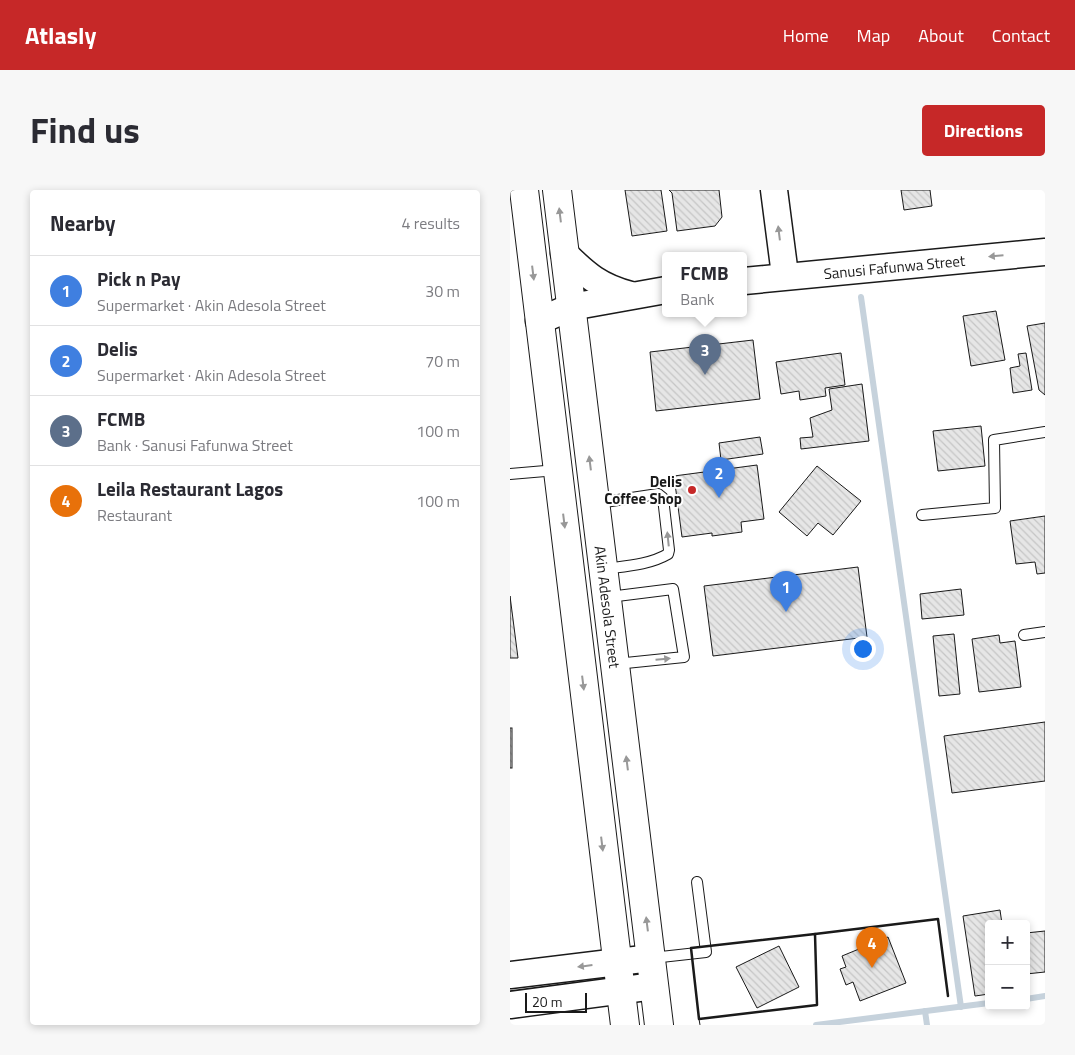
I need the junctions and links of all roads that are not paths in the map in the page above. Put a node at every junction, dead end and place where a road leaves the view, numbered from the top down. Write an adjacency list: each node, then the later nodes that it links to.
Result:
1 (524, 190): 11 (main road, one-way to 11)
2 (557, 190): 5 (main road, Akin Adesola Street, one-way to 2)
3 (774, 190): 6 (main road, one-way to 3)
4 (1045, 252): 6 (main road, Sanusi Fafunwa Street, one-way to 6)
5 (564, 253): 9 (main road); 10 (main road, Akin Adesola Street)
6 (784, 275): 7 (main road, Sanusi Fafunwa Street)
7 (747, 281)
8 (662, 291): 9 (main road)
9 (631, 295): 10 (main road)
10 (571, 306): 11 (main road); 15 (main road, Akin Adesola Street, one-way to 10)
11 (539, 321): 13 (main road)
12 (1045, 432): 16 (lane)
13 (558, 470): 14 (lane); 24 (main road, one-way to 24)
14 (510, 474)
15 (595, 503): 17 (main road, Akin Adesola Street); 17 (lane, one-way to 15)
16 (922, 515)
17 (603, 569): 18 (main road, Akin Adesola Street)
18 (606, 598): 21 (main road, Akin Adesola Street); 21 (lane, one-way to 18)
19 (1045, 632): 20 (lane)
20 (1024, 636)
21 (615, 664): 23 (main road, Akin Adesola Street, one-way to 21)
22 (697, 882): 23 (lane)
23 (651, 958): 24 (main road); 26 (main road, Akin Adesola Street)
24 (616, 962): 25 (main road, one-way to 25); 27 (main road)
25 (510, 975)
26 (654, 986): 27 (main road); 30 (main road, Akin Adesola Street)
27 (620, 990): 28 (main road); 29 (main road)
28 (510, 1005)
29 (625, 1025)
30 (659, 1025)

